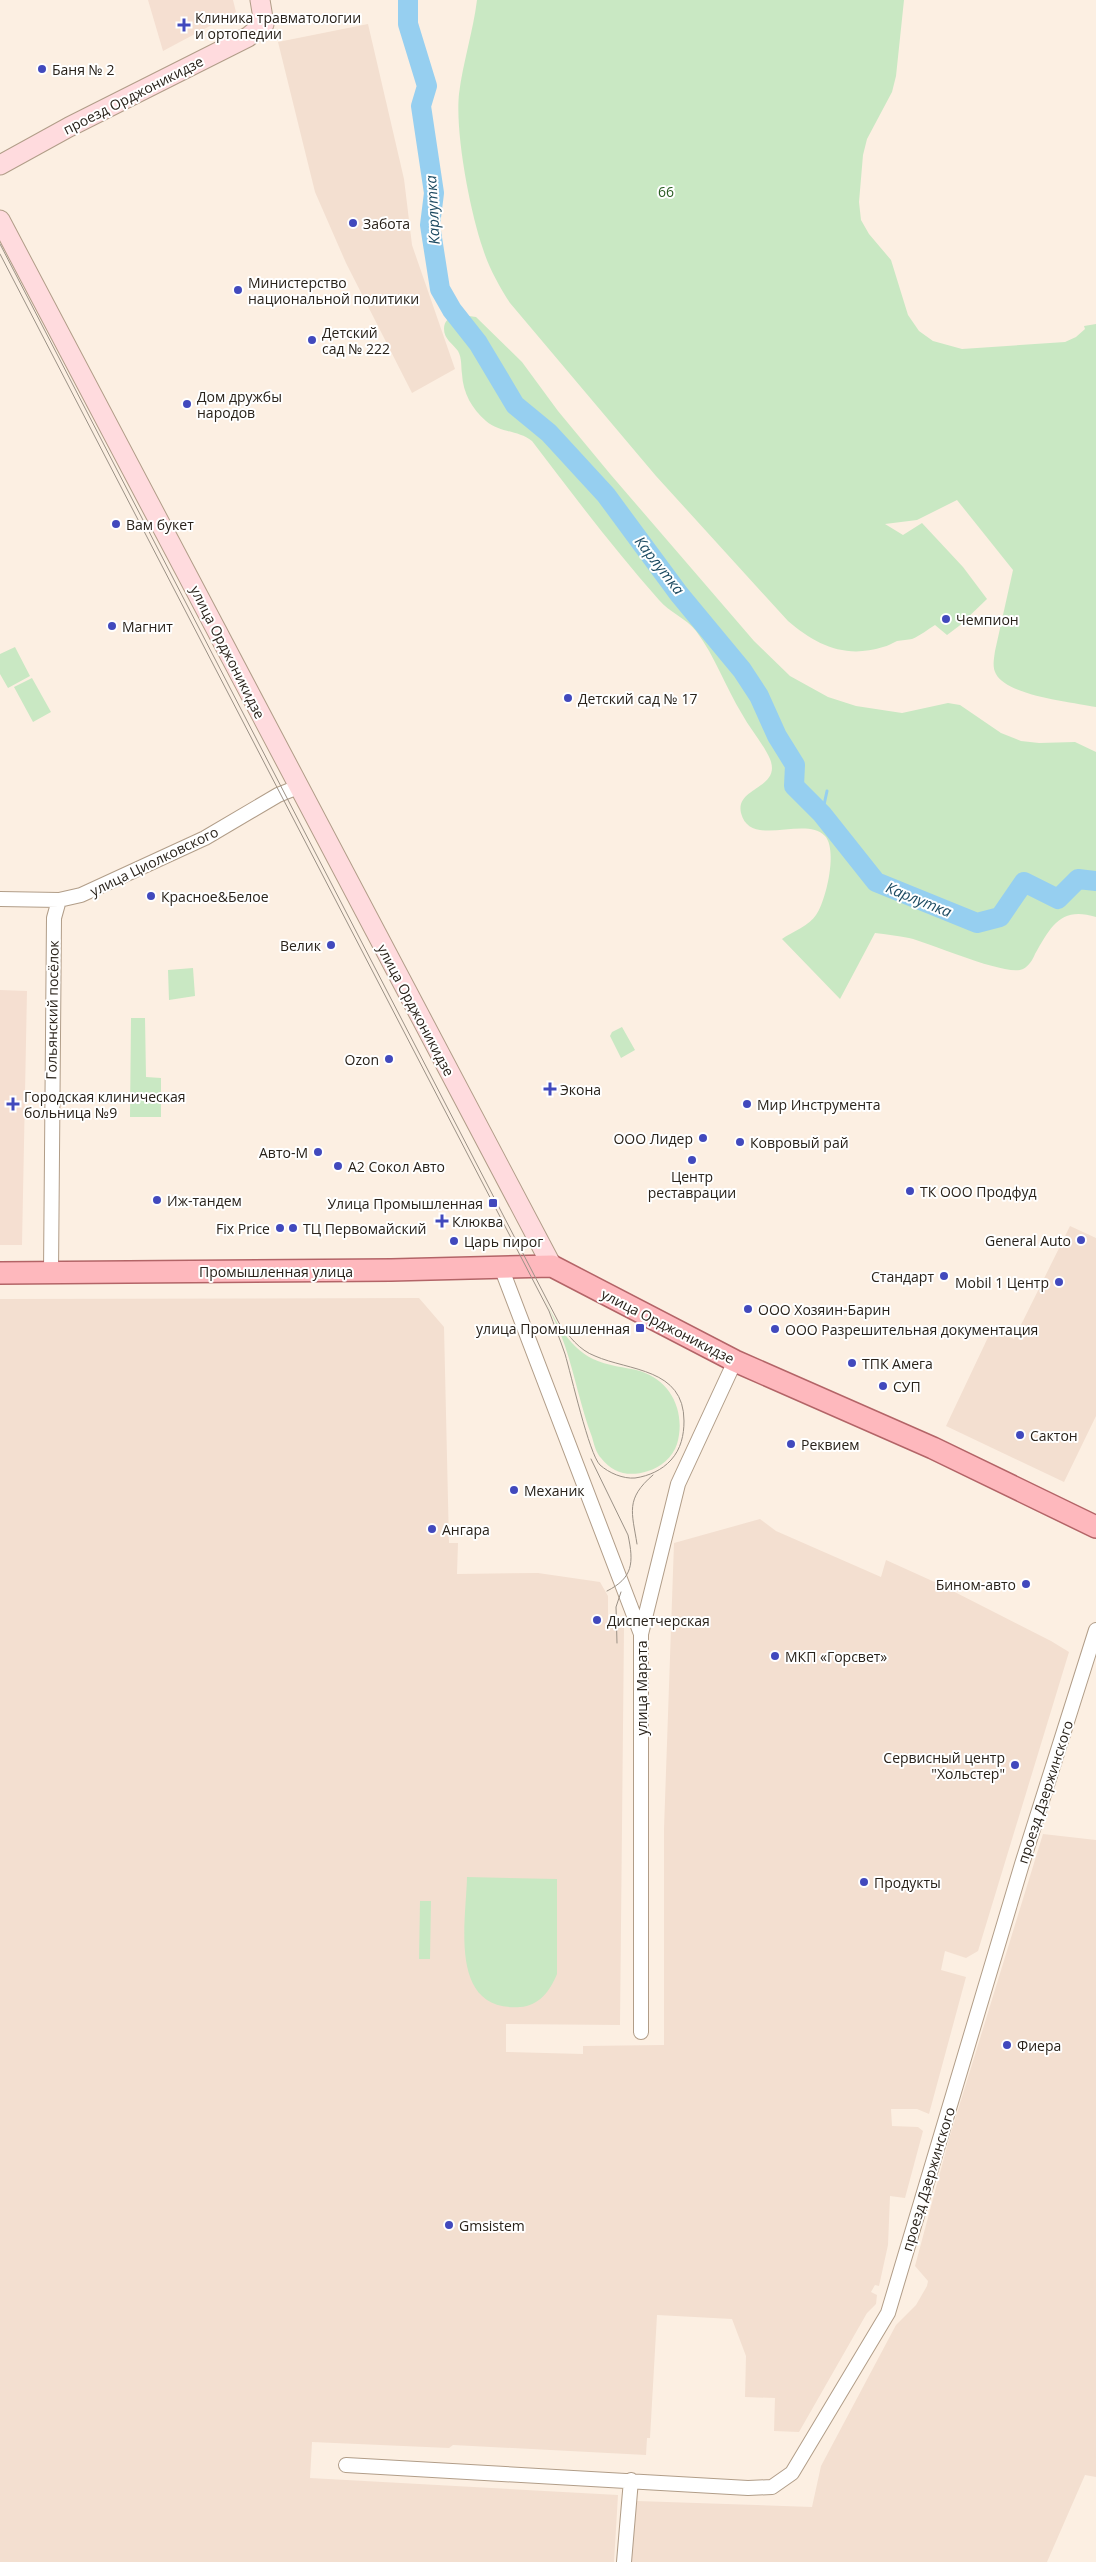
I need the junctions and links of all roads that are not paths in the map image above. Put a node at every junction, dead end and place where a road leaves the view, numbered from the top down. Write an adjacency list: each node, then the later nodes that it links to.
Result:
1 (260, 0): 2 (main road, проезд Орджоникидзе)
2 (0, 165)
3 (0, 220): 4 (main road, улица Орджоникидзе)
4 (298, 786): 6 (street, улица Циолковского); 7 (main road, улица Орджоникидзе)
5 (0, 899): 6 (street, улица Циолковского)
6 (59, 900): 9 (street, Гольянский посёлок)
7 (552, 1266): 8 (main road, Промышленная улица); 11 (main road, улица Орджоникидзе)
8 (501, 1267): 9 (main road, Промышленная улица); 14 (street)
9 (51, 1272): 10 (main road, Промышленная улица)
10 (0, 1273)
11 (735, 1361): 12 (main road, улица Орджоникидзе); 14 (street, улица Марата)
12 (1096, 1527)
13 (1096, 1630): 17 (street, проезд Дзержинского)
14 (641, 1634): 15 (street, улица Марата)
15 (641, 2032)
16 (346, 2465): 17 (street, проезд Дзержинского)
17 (631, 2480): 18 (street)
18 (624, 2562)

